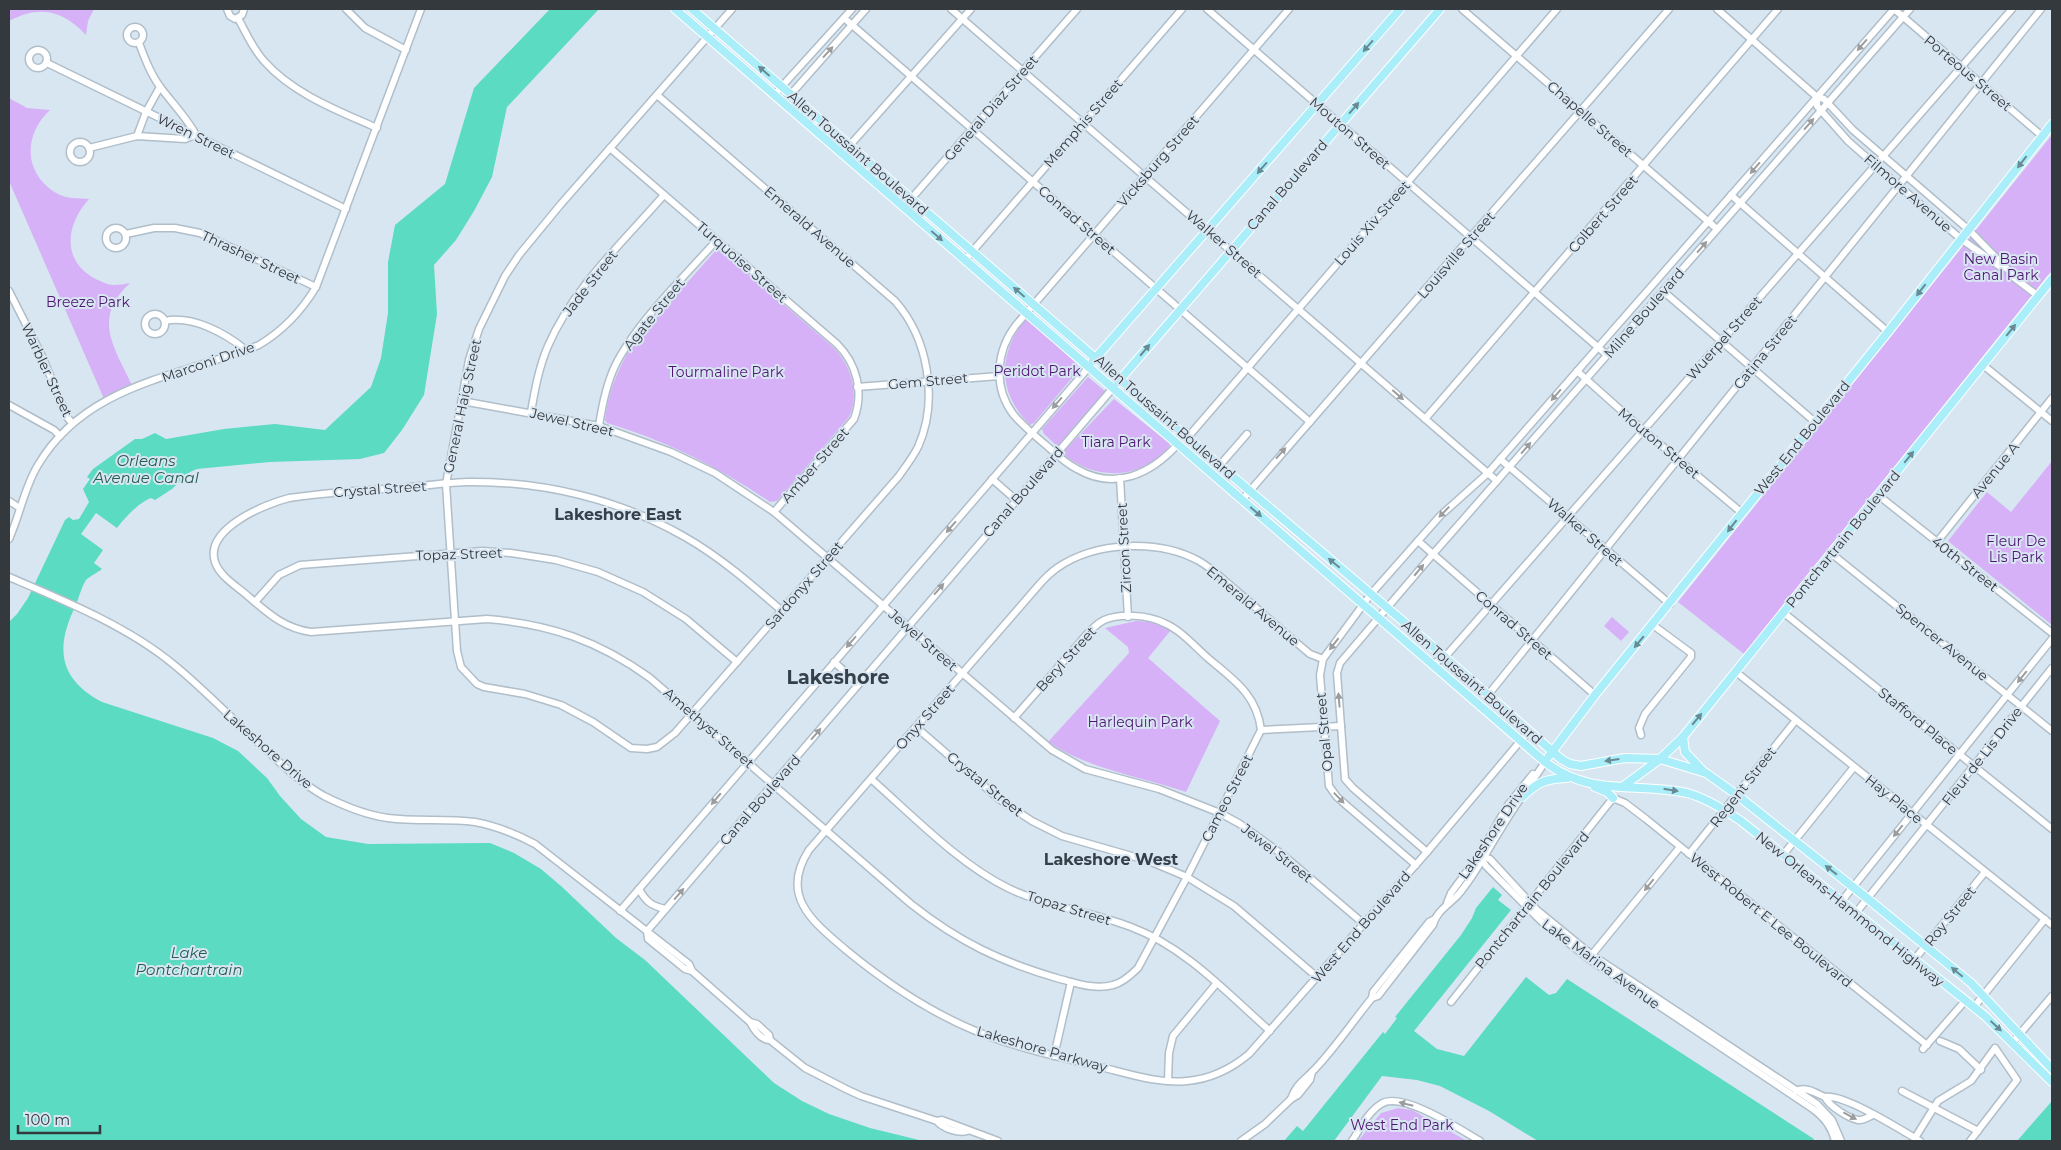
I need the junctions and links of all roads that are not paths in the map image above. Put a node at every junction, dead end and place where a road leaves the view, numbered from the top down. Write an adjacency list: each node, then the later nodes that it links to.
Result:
1 (227, 9): 28 (street)
2 (244, 9): 28 (street)
3 (346, 9): 36 (street)
4 (421, 9): 36 (street, Marconi Drive)
5 (676, 9): 33 (main road, Allen Toussaint Boulevard)
6 (692, 9): 32 (main road, Allen Toussaint Boulevard)
7 (732, 9): 32 (street, General Haig Street)
8 (852, 9): 29 (street)
9 (866, 9): 31 (street)
10 (952, 9): 30 (street, Walker Street)
11 (971, 9): 30 (street)
12 (1077, 9): 41 (street, General Diaz Street)
13 (1182, 9): 56 (street, Memphis Street)
14 (1207, 9): 37 (street, Mouton Street)
15 (1289, 9): 37 (street, Vicksburg Street)
16 (1400, 9): 52 (main road, one-way to 52)
17 (1440, 9): 57 (main road, Canal Boulevard, one-way to 17)
18 (1462, 9): 38 (street, Chapelle Street)
19 (1557, 9): 38 (street, Louis Xiv Street)
20 (1669, 9): 53 (street, Louisville Street)
21 (1717, 9): 34 (street, Filmore Avenue)
22 (1778, 9): 34 (street, Colbert Street)
23 (1894, 9): 27 (street, Porteous Street); 49 (street, Milne Boulevard, one-way to 49)
24 (1910, 9): 27 (street, Milne Boulevard)
25 (2012, 9): 40 (street, Wuerpel Street)
26 (2041, 9): 43 (street, Catina Street)
27 (1902, 17): 40 (street, Porteous Street); 51 (street, Milne Boulevard)
28 (238, 18): 59 (street)
29 (844, 18): 31 (street, Conrad Street); 45 (street)
30 (963, 18): 41 (street, Walker Street); 42 (street)
31 (852, 25): 42 (street, Conrad Street); 47 (street, one-way to 31)
32 (714, 28): 33 (street, General Haig Street); 45 (main road, Allen Toussaint Boulevard, one-way to 32)
33 (707, 36): 46 (main road, Allen Toussaint Boulevard); 48 (street, General Haig Street)
34 (1752, 39): 49 (street, Filmore Avenue); 70 (street, Colbert Street)
35 (139, 43): 44 (street)
36 (406, 50): 59 (street, Marconi Drive)
37 (1254, 50): 52 (street, Mouton Street); 71 (street, Vicksburg Street)
38 (1516, 56): 53 (street, Chapelle Street); 74 (street, Louis Xiv Street)
39 (47, 63): 55 (street, Wren Street)
40 (1961, 67): 43 (street, Porteous Street); 68 (street, Wuerpel Street)
41 (1024, 71): 56 (street, Walker Street); 60 (street, General Diaz Street)
42 (912, 77): 60 (street, Conrad Street); 64 (street)
43 (1981, 84): 63 (street, Porteous Street); 72 (street, Catina Street)
44 (160, 87): 55 (street); 61 (street)
45 (782, 87): 46 (street); 47 (main road, Allen Toussaint Boulevard)
46 (775, 94): 50 (main road, Allen Toussaint Boulevard)
47 (791, 94): 50 (street); 64 (main road, Allen Toussaint Boulevard)
48 (657, 95): 66 (street, General Haig Street); 130 (street, Emerald Avenue)
49 (1817, 97): 51 (street, Filmore Avenue); 54 (street, Filmore Avenue); 77 (street, Milne Boulevard, one-way to 77)
50 (784, 102): 67 (main road, Allen Toussaint Boulevard)
51 (1828, 102): 54 (street, Milne Boulevard); 68 (street, Filmore Avenue)
52 (1318, 104): 57 (street, Mouton Street); 84 (main road, one-way to 84)
53 (1580, 111): 70 (street, Chapelle Street); 88 (street, Louisville Street)
54 (1820, 111): 69 (street, Filmore Avenue); 79 (street, Milne Boulevard, one-way to 54)
55 (146, 112): 61 (street, Wren Street); 62 (street)
56 (1084, 123): 71 (street, Walker Street); 73 (street, Memphis Street)
57 (1340, 124): 74 (street, Mouton Street); 91 (main road, Canal Boulevard)
58 (2052, 124): 63 (main road, West End Boulevard)
59 (377, 128): 81 (street, Marconi Drive)
60 (973, 130): 73 (street, Conrad Street); 78 (street, General Diaz Street)
61 (196, 135): 62 (street); 81 (street, Wren Street)
62 (137, 136): 65 (street)
63 (2042, 136): 85 (main road, West End Boulevard, one-way to 85)
64 (850, 145): 67 (street); 78 (main road, Allen Toussaint Boulevard)
65 (89, 148)
66 (610, 148): 76 (street, Turquoise Street); 134 (street, General Haig Street)
67 (843, 153): 80 (main road, Allen Toussaint Boulevard)
68 (1883, 156): 69 (street, Wuerpel Street); 72 (street, Filmore Avenue)
69 (1875, 165): 75 (street, Filmore Avenue); 93 (street, Wuerpel Street)
70 (1644, 166): 82 (street, Chapelle Street); 104 (street, Colbert Street)
71 (1145, 176): 84 (street, Walker Street); 87 (street, Vicksburg Street)
72 (1907, 176): 75 (street, Catina Street); 85 (street, Filmore Avenue)
73 (1033, 182): 87 (street, Conrad Street); 92 (street, Memphis Street)
74 (1407, 182): 88 (street, Mouton Street); 108 (street, Louis Xiv Street)
75 (1899, 186): 89 (street, Filmore Avenue); 96 (street, Catina Street)
76 (664, 194): 90 (street, Turquoise Street); 137 (street, Jade Street)
77 (1731, 195): 79 (street); 82 (street, Milne Boulevard)
78 (912, 199): 80 (street, General Diaz Street); 92 (main road, Allen Toussaint Boulevard)
79 (1740, 203): 83 (street, Milne Boulevard); 93 (street)
80 (904, 207): 94 (main road, Allen Toussaint Boulevard, one-way to 94)
81 (346, 209): 100 (street, Marconi Drive)
82 (1708, 222): 83 (street, Chapelle Street); 117 (street, Milne Boulevard)
83 (1717, 229): 103 (street, Milne Boulevard, one-way to 83)
84 (1208, 230): 91 (street, Walker Street); 101 (main road)
85 (1969, 230): 89 (main road, West End Boulevard); 97 (street, Filmore Avenue)
86 (126, 234): 100 (street, Thrasher Street)
87 (1094, 234): 101 (street, Conrad Street); 106 (street, Vicksburg Street)
88 (1472, 238): 104 (street, Mouton Street); 121 (street, Louisville Street)
89 (1961, 239): 97 (street, Filmore Avenue); 113 (main road, West End Boulevard, one-way to 113)
90 (716, 240): 131 (street, Turquoise Street); 145 (street, Agate Street)
91 (1231, 250): 108 (street, Walker Street); 109 (main road, Canal Boulevard)
92 (973, 252): 94 (street, Memphis Street); 95 (main road, Allen Toussaint Boulevard)
93 (1798, 254): 96 (street); 115 (street, Wuerpel Street)
94 (965, 260): 99 (main road, Allen Toussaint Boulevard)
95 (1002, 277): 99 (main road); 106 (main road, Allen Toussaint Boulevard, one-way to 95)
96 (1825, 278): 113 (street); 125 (street, Catina Street)
97 (2015, 278): 105 (street, Filmore Avenue)
98 (2052, 279): 105 (main road, Pontchartrain Boulevard)
99 (995, 286): 111 (main road, Allen Toussaint Boulevard)
100 (316, 287): 118 (street, Marconi Drive)
101 (1157, 290): 109 (street, Conrad Street); 120 (main road)
102 (9, 291): 110 (street, Warbler Street)
103 (1663, 291): 115 (street); 119 (street, Milne Boulevard)
104 (1536, 292): 117 (street, Mouton Street); 140 (street, Colbert Street)
105 (2038, 296): 122 (main road, Pontchartrain Boulevard, one-way to 105)
106 (1034, 305): 111 (street, Vicksburg Street); 114 (main road, Allen Toussaint Boulevard)
107 (9, 308): 110 (street)
108 (1298, 308): 121 (street, Walker Street); 124 (street, Louis Xiv Street)
109 (1180, 309): 124 (street, Conrad Street); 128 (main road, Canal Boulevard, one-way to 109)
110 (18, 310): 144 (street, Warbler Street)
111 (1027, 313): 116 (main road, Allen Toussaint Boulevard); 127 (street, Vicksburg Street)
112 (165, 321): 118 (street)
113 (1888, 332): 143 (main road, West End Boulevard)
114 (1071, 336): 116 (main road); 120 (main road, Allen Toussaint Boulevard)
115 (1722, 342): 125 (street); 146 (street, Wuerpel Street)
116 (1063, 344): 123 (main road, Allen Toussaint Boulevard)
117 (1598, 347): 119 (street, Mouton Street); 126 (street, Milne Boulevard)
118 (246, 350): 144 (street, Marconi Drive)
119 (1607, 355): 129 (street, Milne Boulevard)
120 (1097, 358): 123 (main road); 128 (main road, Allen Toussaint Boulevard)
121 (1362, 363): 140 (street, Walker Street, one-way to 140); 142 (street, Louisville Street)
122 (1982, 365): 138 (street); 165 (main road, Pontchartrain Boulevard, one-way to 122)
123 (1089, 367): 132 (main road, Allen Toussaint Boulevard); 147 (street, one-way to 147)
124 (1247, 368): 142 (street, Conrad Street); 150 (street, Louis Xiv Street)
125 (1752, 369): 143 (street); 154 (street, Catina Street)
126 (1577, 371): 129 (street, Mouton Street); 153 (street, Milne Boulevard, one-way to 153)
127 (999, 376): 130 (street, Gem Street); 147 (street)
128 (1121, 379): 132 (main road, Canal Boulevard); 136 (main road, Allen Toussaint Boulevard)
129 (1586, 379): 146 (street, Mouton Street); 156 (street, Milne Boulevard, one-way to 129)
130 (928, 381): 131 (street, Gem Street); 181 (street, Sardonyx Street)
131 (857, 387): 170 (street, Amber Street)
132 (1114, 388): 139 (main road, Allen Toussaint Boulevard); 152 (street, Canal Boulevard)
133 (2052, 398): 138 (street, Avenue A)
134 (462, 401): 137 (street, Jewel Street); 163 (street, General Haig Street)
135 (9, 405): 149 (street)
136 (1157, 410): 139 (main road); 150 (main road, Allen Toussaint Boulevard)
137 (531, 412): 145 (street, Jewel Street)
138 (2041, 412): 141 (street); 175 (street, Avenue A)
139 (1149, 419): 151 (main road, Allen Toussaint Boulevard)
140 (1425, 419): 158 (street, Walker Street)
141 (2052, 421)
142 (1310, 422): 164 (street, Louisville Street, one-way to 142)
143 (1814, 422): 171 (main road, West End Boulevard)
144 (72, 423): 149 (street, Marconi Drive)
145 (599, 426): 170 (street, Jewel Street)
146 (1643, 430): 154 (street, Mouton Street); 172 (street, Wuerpel Street)
147 (1032, 433): 152 (street); 160 (street)
148 (1247, 434): 155 (street)
149 (60, 436): 169 (street, Marconi Drive)
150 (1188, 437): 155 (main road, Allen Toussaint Boulevard)
151 (1178, 444): 159 (street); 161 (main road, Allen Toussaint Boulevard)
152 (1056, 454): 159 (street); 166 (street, Canal Boulevard)
153 (1500, 459): 156 (street, Walker Street); 158 (street, Milne Boulevard)
154 (1678, 459): 171 (street, Mouton Street); 177 (street, Catina Street)
155 (1220, 465): 157 (main road, Allen Toussaint Boulevard)
156 (1509, 467): 162 (street, Milne Boulevard); 172 (street, Walker Street)
157 (1227, 471): 161 (main road); 164 (main road, Allen Toussaint Boulevard)
158 (1488, 473): 162 (street, Walker Street); 174 (street, Milne Boulevard, one-way to 174)
159 (1120, 478): 176 (street, Zircon Street)
160 (992, 479): 166 (street); 186 (street, one-way to 186)
161 (1220, 480): 167 (main road, Allen Toussaint Boulevard)
162 (1497, 481): 179 (street, Milne Boulevard)
163 (446, 484): 178 (street, General Haig Street); 184 (street, Crystal Street); 190 (street, Crystal Street)
164 (1250, 491): 167 (street, Louisville Street); 183 (main road, Allen Toussaint Boulevard, one-way to 164)
165 (1878, 495): 175 (street, 40th Street); 180 (main road, Pontchartrain Boulevard)
166 (1016, 500): 196 (street, Canal Boulevard, one-way to 166)
167 (1242, 500): 187 (main road, Allen Toussaint Boulevard, one-way to 187)
168 (9, 501): 169 (street)
169 (20, 508): 173 (street, Marconi Drive)
170 (774, 512): 181 (street, Jewel Street)
171 (1742, 513): 185 (main road, West End Boulevard, one-way to 185)
172 (1567, 516): 177 (street, Walker Street); 188 (street, Wuerpel Street)
173 (9, 539)
174 (1418, 541): 179 (street, Conrad Street); 183 (street, Milne Boulevard)
175 (1938, 542): 197 (street, 40th Street)
176 (1124, 547): 192 (street, Zircon Street); 201 (street, Emerald Avenue); 207 (street, Onyx Street)
177 (1606, 551): 185 (street, Walker Street); 199 (street, Catina Street)
178 (449, 553): 184 (street, Topaz Street); 194 (street, General Haig Street); 202 (street, Topaz Street)
179 (1432, 554): 188 (street, Conrad Street); 189 (street, Milne Boulevard, one-way to 179)
180 (1832, 554): 191 (main road, Pontchartrain Boulevard); 211 (street, Spencer Avenue)
181 (828, 558): 186 (street, Jewel Street); 190 (street, Sardonyx Street)
182 (9, 577): 263 (street, Lakeshore Drive)
183 (1371, 594): 187 (street, Milne Boulevard); 189 (main road, Allen Toussaint Boulevard)
184 (255, 602): 194 (street, Amethyst Street)
185 (1670, 604): 195 (main road, West End Boulevard)
186 (883, 605): 196 (street, Jewel Street); 203 (street, one-way to 203)
187 (1364, 605): 193 (main road, Allen Toussaint Boulevard); 201 (street, one-way to 201)
188 (1490, 605): 199 (street, Conrad Street); 200 (street, Wuerpel Street)
189 (1387, 608): 193 (street, Milne Boulevard); 200 (main road, Allen Toussaint Boulevard)
190 (782, 610): 202 (street, Sardonyx Street)
191 (1784, 612): 206 (main road, Pontchartrain Boulevard); 227 (street, Stafford Place)
192 (1128, 617): 214 (street, Beryl Street); 219 (street)
193 (1378, 617): 204 (main road, Allen Toussaint Boulevard); 216 (street, Opal Street, one-way to 193)
194 (455, 620): 213 (street, Amethyst Street); 225 (street, General Haig Street)
195 (1653, 625): 210 (main road, West End Boulevard, one-way to 210); 222 (street)
196 (908, 626): 207 (street, Jewel Street); 208 (street, Canal Boulevard)
197 (2052, 633)
198 (2052, 639): 211 (street, Fleur de Lis Drive, one-way to 211)
199 (1532, 642): 209 (street, Catina Street); 210 (street, Conrad Street)
200 (1445, 657): 204 (street, Wuerpel Street); 209 (main road, Allen Toussaint Boulevard)
201 (1322, 659): 218 (street, Opal Street)
202 (737, 662): 213 (street, Sardonyx Street)
203 (834, 662): 208 (street); 229 (street)
204 (1433, 664): 224 (main road, Allen Toussaint Boulevard)
205 (2052, 668): 212 (street, Fleur de Lis Drive)
206 (1736, 672): 215 (street, Hay Place); 223 (main road, Pontchartrain Boulevard, one-way to 206)
207 (962, 674): 214 (street, Jewel Street); 217 (street, Onyx Street)
208 (859, 684): 236 (street, Canal Boulevard, one-way to 208)
209 (1488, 695): 221 (main road, Allen Toussaint Boulevard)
210 (1595, 695): 226 (main road, West End Boulevard)
211 (2008, 695): 212 (street, Spencer Avenue); 227 (street, Fleur de Lis Drive)
212 (2022, 706): 220 (street, Spencer Avenue); 231 (street, Fleur de Lis Drive)
213 (692, 714): 225 (street, Sardonyx Street); 229 (street, Amethyst Street)
214 (1014, 718): 243 (street, Jewel Street)
215 (1796, 720): 232 (street, Hay Place); 239 (street, Regent Street)
216 (1341, 726): 218 (street); 250 (street, Opal Street)
217 (916, 727): 235 (street, Onyx Street); 256 (street, Crystal Street)
218 (1323, 727): 219 (street); 254 (street, Opal Street, one-way to 254)
219 (1261, 730): 243 (street, Cameo Street)
220 (2052, 731)
221 (1528, 732): 224 (street, West End Boulevard); 226 (main road, Allen Toussaint Boulevard)
222 (1641, 735)
223 (1683, 737): 228 (main road, Pontchartrain Boulevard); 233 (main road)
224 (1519, 741): 230 (main road, Allen Toussaint Boulevard); 250 (street, West End Boulevard)
225 (631, 748)
226 (1552, 752): 228 (main road, Allen Toussaint Boulevard, one-way to 226); 230 (main road, Lakeshore Drive)
227 (1960, 754): 231 (street, Stafford Place); 244 (street, Fleur de Lis Drive)
228 (1660, 759): 233 (main road, New Orleans-Hammond Highway); 238 (main road, Pontchartrain Boulevard)
229 (747, 762): 236 (street, Amethyst Street); 258 (street, one-way to 258)
230 (1545, 762): 234 (main road, Allen Toussaint Boulevard); 240 (street, Lakeshore Drive); 253 (street, Lakeshore Drive)
231 (1974, 766): 245 (street, Fleur de Lis Drive); 246 (street, Stafford Place)
232 (1854, 767): 244 (street, Hay Place); 248 (street)
233 (1706, 773): 239 (main road, New Orleans-Hammond Highway)
234 (1570, 778): 237 (main road, Allen Toussaint Boulevard); 240 (main road)
235 (871, 779): 247 (street, Onyx Street); 269 (street, Topaz Street)
236 (773, 784): 247 (street, Amethyst Street); 262 (street, Canal Boulevard, one-way to 236)
237 (1588, 784): 238 (main road, Allen Toussaint Boulevard); 241 (main road)
238 (1622, 786): 242 (main road, New Orleans-Hammond Highway, one-way to 242)
239 (1737, 795): 242 (street, Regent Street); 248 (main road, New Orleans-Hammond Highway)
240 (1522, 796): 253 (street, Lakeshore Drive)
241 (1613, 798): 249 (street, West Robert E Lee Boulevard); 261 (street, Pontchartrain Boulevard)
242 (1725, 810): 251 (street, Regent Street); 252 (main road, New Orleans-Hammond Highway)
243 (1220, 813): 256 (street, Cameo Street); 266 (street, Jewel Street)
244 (1912, 813): 245 (street, Hay Place); 257 (street, Fleur de Lis Drive, one-way to 257)
245 (1927, 825): 255 (street, Hay Place); 259 (street, Fleur de Lis Drive)
246 (2052, 829)
247 (827, 831): 274 (street, Amethyst Street); 285 (street, Lakeshore Parkway)
248 (1795, 841): 252 (street); 257 (main road, New Orleans-Hammond Highway, one-way to 248)
249 (1680, 847): 251 (street, West Robert E Lee Boulevard); 271 (street, one-way to 271)
250 (1427, 852): 254 (street, West End Boulevard)
251 (1689, 854): 278 (street, West Robert E Lee Boulevard)
252 (1783, 855): 260 (main road, New Orleans-Hammond Highway)
253 (1482, 858): 261 (street, Lake Marina Avenue); 298 (street, Lakeshore Drive)
254 (1416, 865): 266 (street, West End Boulevard)
255 (1985, 872): 265 (street, Hay Place); 270 (street, Roy Street)
256 (1187, 877): 269 (street, Cameo Street); 273 (street, Crystal Street)
257 (1853, 887): 259 (main road, New Orleans-Hammond Highway); 260 (street, Fleur de Lis Drive)
258 (639, 889): 262 (street); 263 (street)
259 (1868, 898): 264 (street, Fleur de Lis Drive); 270 (main road, New Orleans-Hammond Highway)
260 (1841, 902): 264 (main road, New Orleans-Hammond Highway)
261 (1529, 905): 271 (street, Lake Marina Avenue); 279 (street, Pontchartrain Boulevard)
262 (665, 909): 268 (street, Canal Boulevard)
263 (620, 911): 268 (street, Lakeshore Drive)
264 (1856, 914): 272 (main road, New Orleans-Hammond Highway)
265 (2045, 920): 267 (street, Hay Place); 276 (street)
266 (1364, 924): 273 (street, West End Boulevard)
267 (2052, 925)
268 (647, 931): 297 (street, Lakeshore Drive)
269 (1155, 938): 274 (street, Amethyst Street); 275 (street, Topaz Street)
270 (1926, 946): 272 (street, Roy Street); 276 (main road, New Orleans-Hammond Highway, one-way to 270)
271 (1590, 957): 291 (street, Lake Marina Avenue)
272 (1914, 960): 278 (main road, New Orleans-Hammond Highway)
273 (1318, 977): 281 (street, West End Boulevard)
274 (1071, 982): 285 (street)
275 (1216, 984): 281 (street, Topaz Street); 288 (street)
276 (1984, 995): 280 (street); 282 (main road, New Orleans-Hammond Highway)
277 (2052, 996): 282 (street)
278 (1965, 1001): 280 (main road, New Orleans-Hammond Highway)
279 (1451, 1002)
280 (1974, 1007): 284 (main road, New Orleans-Hammond Highway, one-way to 284)
281 (1270, 1031): 288 (street, West End Boulevard)
282 (2019, 1035): 284 (street); 286 (main road, New Orleans-Hammond Highway)
283 (1940, 1041): 287 (street)
284 (2013, 1042): 289 (main road, New Orleans-Hammond Highway)
285 (1054, 1056): 288 (street, Lakeshore Parkway)
286 (2052, 1069)
287 (1981, 1070): 293 (street); 295 (street)
288 (1168, 1081)
289 (2052, 1082)
290 (1902, 1091): 293 (street)
291 (1795, 1093): 292 (street, Lake Marina Avenue); 301 (street, Lake Marina Avenue); 302 (street, Lake Marina Avenue)
292 (1825, 1097): 294 (street, Lake Marina Avenue); 294 (street, Lake Marina Avenue, one-way to 294)
293 (1932, 1108): 295 (street); 296 (street)
294 (1873, 1115): 296 (street, Lake Marina Avenue)
295 (1978, 1131): 303 (street)
296 (1917, 1140)
297 (998, 1141)
298 (1242, 1141)
299 (1352, 1141): 300 (street, one-way to 299)
300 (1480, 1141)
301 (1835, 1141)
302 (1841, 1141)
303 (1970, 1141)

